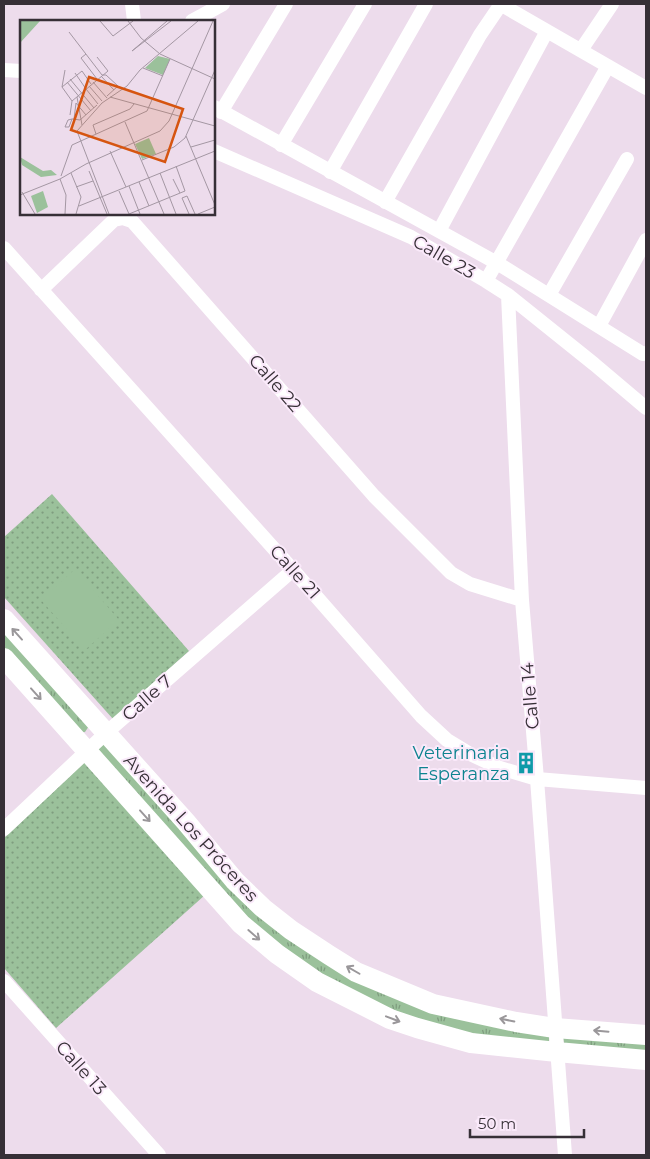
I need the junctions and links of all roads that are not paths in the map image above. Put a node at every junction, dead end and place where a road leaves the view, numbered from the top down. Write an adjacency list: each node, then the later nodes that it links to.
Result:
1 (132, 4): 8 (street)
2 (223, 4): 9 (street)
3 (286, 4): 16 (street)
4 (365, 4): 17 (street)
5 (426, 4): 20 (street)
6 (612, 4): 11 (street)
7 (507, 5): 10 (street); 21 (street)
8 (134, 20)
9 (194, 20)
10 (547, 31): 11 (street); 22 (street)
11 (581, 50): 12 (street)
12 (608, 66): 15 (street); 25 (street)
13 (4, 70): 14 (street)
14 (20, 71)
15 (646, 88)
16 (217, 109): 17 (street)
17 (281, 145): 20 (street)
18 (215, 151): 26 (street, Calle 23)
19 (627, 159): 29 (street)
20 (330, 172): 21 (street)
21 (385, 202): 22 (street)
22 (439, 231): 25 (street)
23 (646, 240): 30 (street)
24 (4, 248): 27 (street, Calle 21)
25 (496, 263): 26 (street); 29 (street)
26 (486, 281): 28 (street, Calle 23)
27 (41, 290): 33 (street, Calle 21); 34 (street, Calle 22)
28 (508, 295): 32 (street, Calle 23); 34 (street, Calle 14)
29 (548, 295): 30 (street)
30 (599, 326): 31 (street)
31 (646, 353)
32 (646, 408)
33 (293, 570): 37 (street, Calle 7); 39 (street, Calle 21)
34 (522, 600): 39 (street, Calle 14)
35 (4, 619): 37 (main road, Avenida Los Próceres, one-way to 35)
36 (4, 658): 38 (main road, Avenida Los Próceres, one-way to 38)
37 (106, 733): 38 (street, Calle 7); 43 (main road, Avenida Los Próceres, one-way to 37)
38 (87, 751): 41 (street, Calle 7); 45 (main road, Avenida Los Próceres, one-way to 45)
39 (537, 779): 40 (street, Calle 21); 43 (street, Calle 14)
40 (646, 788)
41 (4, 829)
42 (4, 981): 47 (street, Calle 13)
43 (555, 1028): 44 (main road, Avenida Los Próceres, one-way to 43); 45 (street, Calle 14)
44 (646, 1035)
45 (557, 1052): 46 (main road, Avenida Los Próceres); 48 (street, Calle 14)
46 (646, 1060)
47 (158, 1155)
48 (565, 1155)

